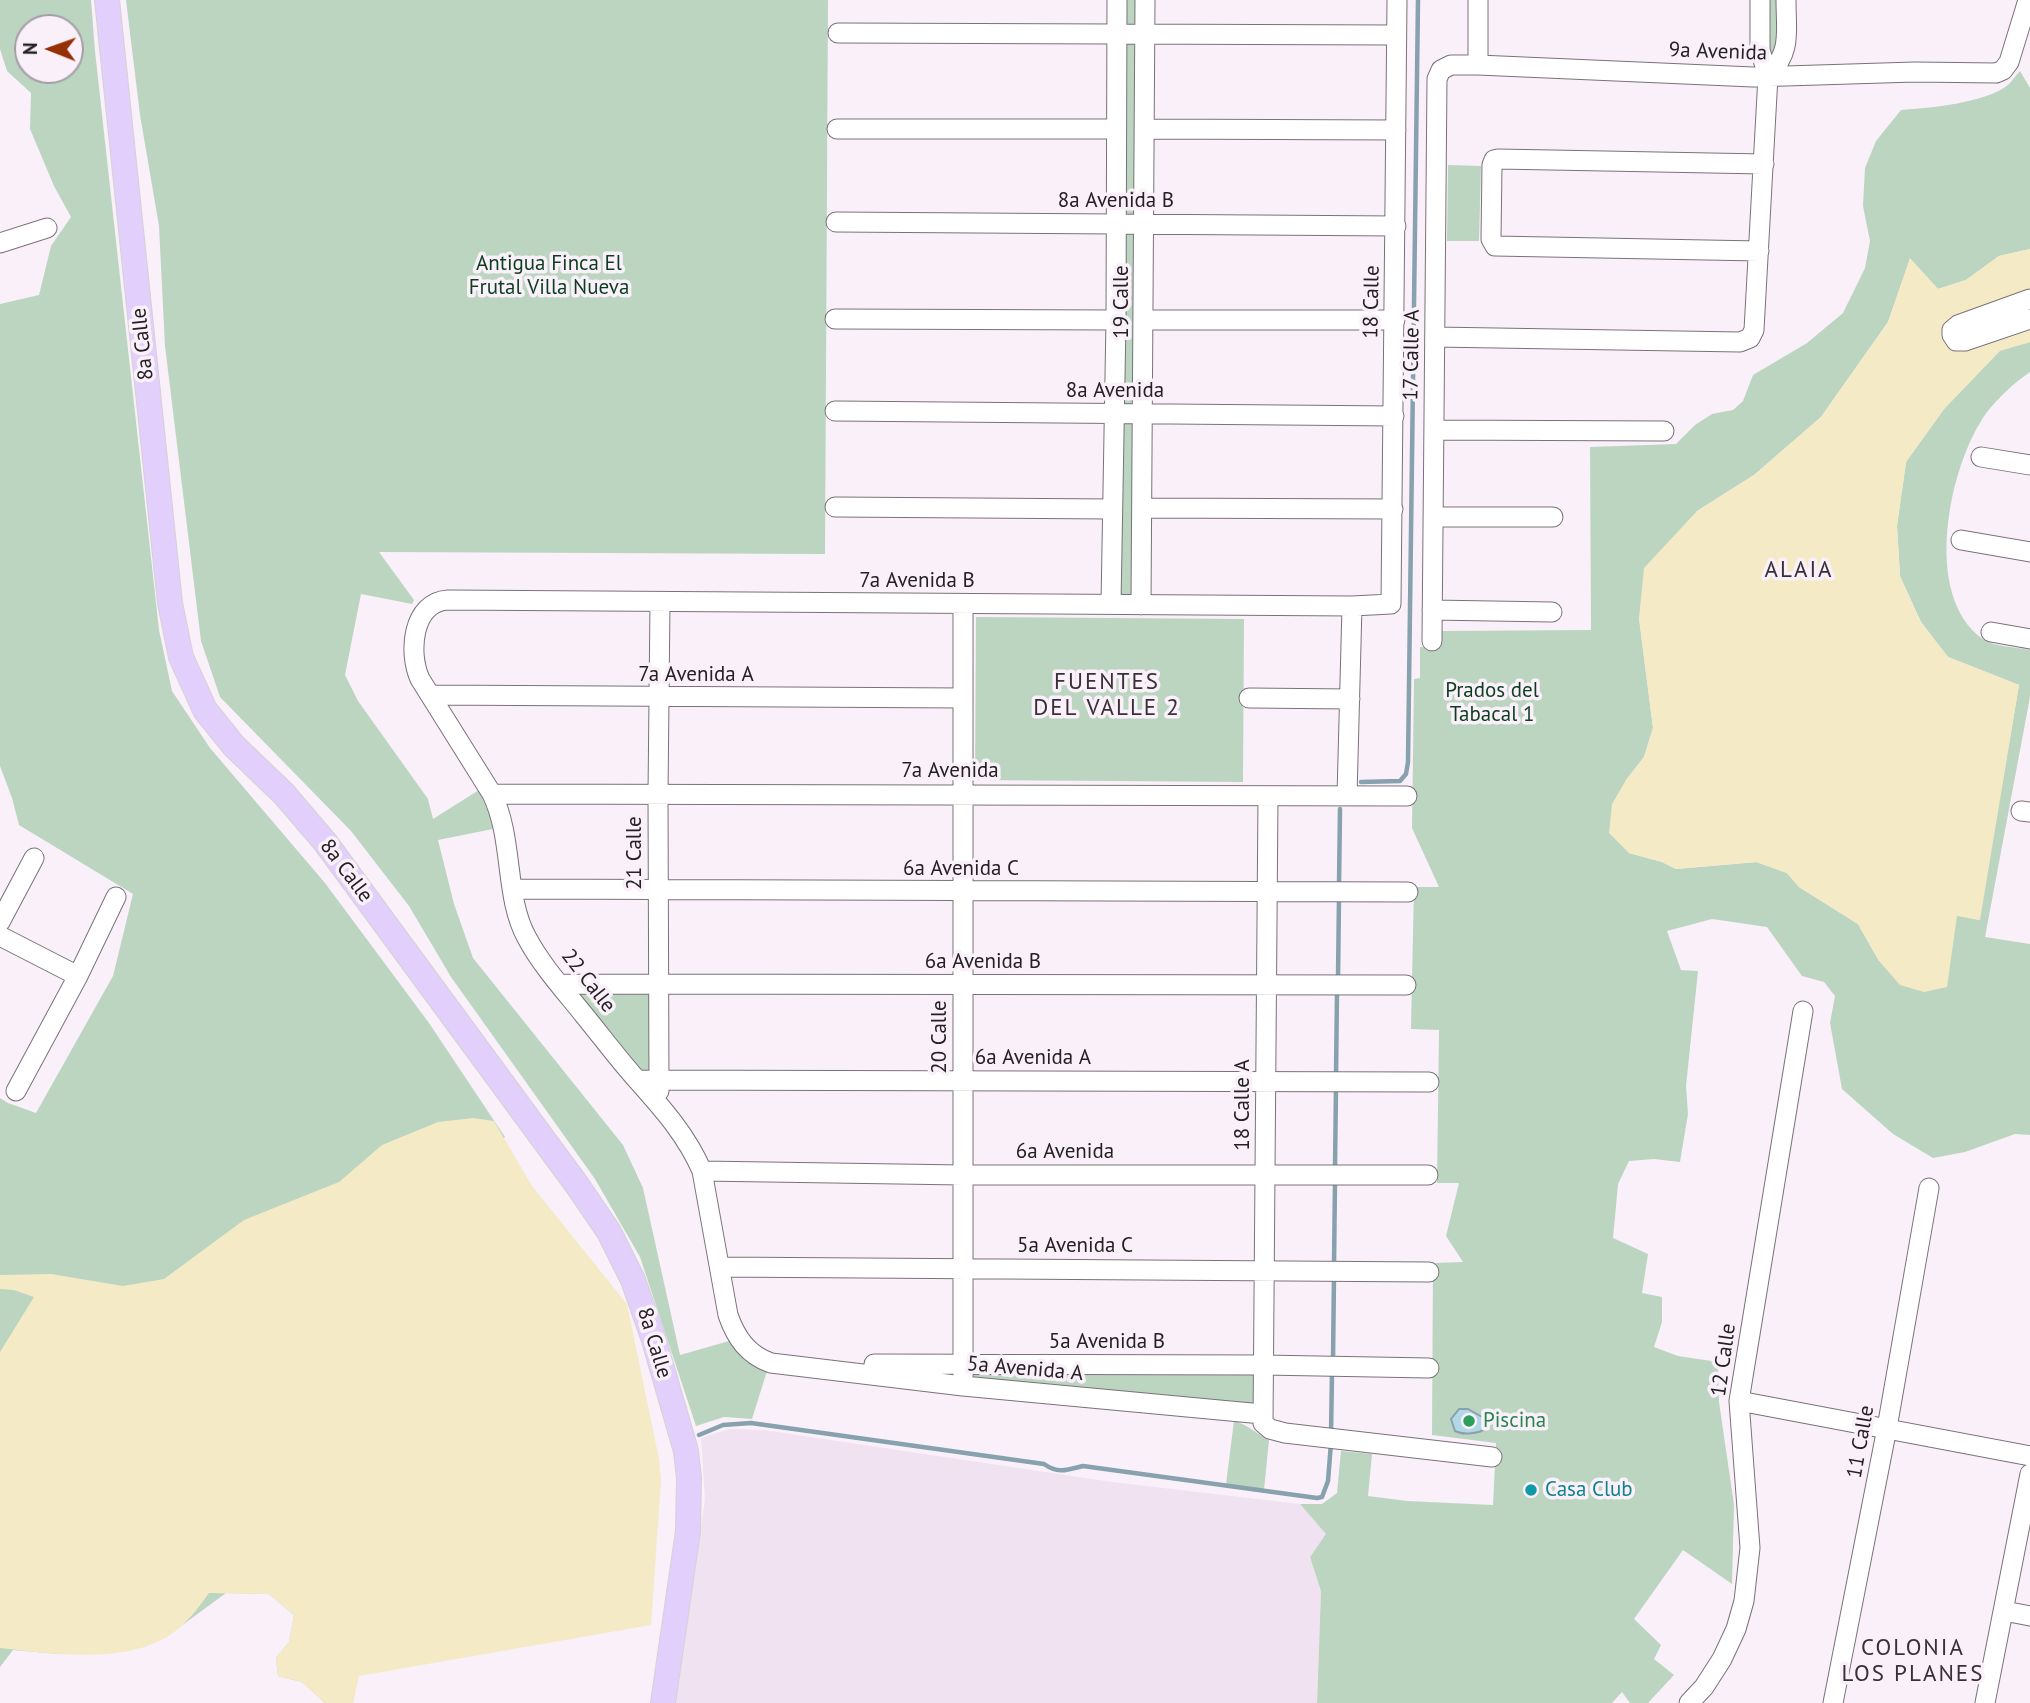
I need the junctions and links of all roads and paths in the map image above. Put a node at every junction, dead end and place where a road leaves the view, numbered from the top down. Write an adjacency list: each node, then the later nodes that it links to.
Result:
1 (107, 0): 119 (main road, 8a Calle)
2 (1117, 0): 10 (street, 19 Calle)
3 (1146, 0): 12 (street, 19 Calle)
4 (1397, 0): 11 (street, 18 Calle)
5 (1478, 0): 13 (street)
6 (1760, 0): 15 (street)
7 (1786, 0): 15 (street)
8 (2028, 0): 15 (street, 9a Avenida)
9 (838, 33): 10 (street)
10 (1117, 35): 12 (street); 17 (street, 19 Calle)
11 (1396, 35): 12 (street); 19 (street, 18 Calle)
12 (1145, 36): 18 (street, 19 Calle)
13 (1478, 65): 14 (street, 9a Avenida); 15 (street, 9a Avenida)
14 (1441, 70): 34 (street, 17 Calle A)
15 (1768, 76): 20 (street)
16 (837, 129): 17 (street)
17 (1115, 129): 22 (street, 19 Calle)
18 (1144, 129): 19 (street); 23 (street, 19 Calle)
19 (1396, 130): 24 (street, 18 Calle)
20 (1764, 164): 27 (street); 27 (street)
21 (836, 222): 22 (street, 8a Avenida B)
22 (1116, 224): 23 (street, 8a Avenida B); 31 (street, 19 Calle)
23 (1144, 224): 24 (street, 8a Avenida B); 32 (street, 19 Calle)
24 (1396, 226): 33 (street, 18 Calle)
25 (47, 228): 26 (street)
26 (0, 243)
27 (1759, 251): 34 (street)
28 (2030, 299): 30 (street)
29 (835, 319): 31 (street)
30 (2030, 319)
31 (1116, 320): 36 (street, 19 Calle)
32 (1145, 320): 33 (street); 37 (street, 19 Calle)
33 (1395, 320): 38 (street, 18 Calle)
34 (1435, 337): 39 (street, 17 Calle A)
35 (835, 411): 36 (street, 8a Avenida)
36 (1115, 414): 37 (street, 8a Avenida); 45 (street, 19 Calle)
37 (1143, 414): 38 (street, 8a Avenida); 44 (street, 19 Calle)
38 (1394, 416): 46 (street, 18 Calle)
39 (1434, 430): 40 (street); 47 (street, 17 Calle A)
40 (1664, 431)
41 (1981, 457): 42 (street)
42 (2030, 465)
43 (835, 507): 45 (street)
44 (1142, 508): 46 (street); 56 (street, 19 Calle)
45 (1111, 509): 54 (street, 19 Calle)
46 (1393, 509): 55 (street, 18 Calle)
47 (1433, 517): 48 (street); 58 (street, 17 Calle A)
48 (1553, 517)
49 (1961, 540): 50 (street)
50 (2030, 552)
51 (442, 600): 52 (street, 7a Avenida B); 63 (street, 22 Calle)
52 (660, 603): 53 (street, 7a Avenida B); 64 (street, 21 Calle)
53 (963, 604): 54 (street, 7a Avenida B); 65 (street, 20 Calle)
54 (1111, 604): 56 (street, 7a Avenida B)
55 (1391, 604): 57 (street, 7a Avenida B)
56 (1141, 605): 57 (street, 7a Avenida B)
57 (1352, 606): 67 (street)
58 (1432, 610): 59 (street); 62 (street, 17 Calle A)
59 (1552, 612)
60 (1991, 632): 61 (street)
61 (2030, 639)
62 (1432, 641)
63 (430, 695): 64 (street, 7a Avenida A); 68 (street, 22 Calle)
64 (659, 698): 65 (street, 7a Avenida A); 70 (street, 21 Calle)
65 (963, 698): 69 (street, 20 Calle)
66 (1249, 698): 67 (street)
67 (1350, 699): 72 (street)
68 (492, 794): 70 (street, 7a Avenida); 75 (street, 22 Calle)
69 (963, 794): 70 (street, 7a Avenida); 71 (street, 7a Avenida); 77 (street, 20 Calle)
70 (658, 795): 76 (street, 21 Calle)
71 (1268, 796): 72 (street, 7a Avenida); 78 (street, 18 Calle A)
72 (1347, 796): 73 (street, 7a Avenida)
73 (1408, 796)
74 (34, 858): 81 (street)
75 (514, 889): 76 (street, 6a Avenida C); 84 (street, 22 Calle)
76 (658, 890): 77 (street, 6a Avenida C); 87 (street, 21 Calle)
77 (963, 892): 78 (street, 6a Avenida C); 85 (street, 20 Calle)
78 (1268, 892): 79 (street, 6a Avenida C); 88 (street, 18 Calle A)
79 (1408, 892)
80 (116, 897): 83 (street)
81 (0, 922)
82 (0, 936): 83 (street)
83 (78, 976): 95 (street)
84 (559, 984): 87 (street, 6a Avenida B); 90 (street, 22 Calle)
85 (963, 985): 87 (street, 6a Avenida B); 88 (street, 6a Avenida B); 92 (street, 20 Calle)
86 (1406, 985): 88 (street, 6a Avenida B)
87 (659, 986): 91 (street, 21 Calle)
88 (1266, 986): 93 (street, 18 Calle A)
89 (1802, 1011): 111 (street, 12 Calle)
90 (637, 1080): 91 (street, 6a Avenida A); 96 (street, 22 Calle)
91 (659, 1080): 92 (street, 6a Avenida A); 96 (street, 21 Calle)
92 (963, 1081): 93 (street, 6a Avenida A); 98 (street, 20 Calle)
93 (1266, 1081): 94 (street, 6a Avenida A); 99 (street, 18 Calle A)
94 (1429, 1082)
95 (16, 1091)
96 (659, 1103): 97 (street, 22 Calle)
97 (702, 1171): 98 (street, 6a Avenida); 102 (street, 22 Calle)
98 (963, 1175): 99 (street, 6a Avenida); 103 (street, 20 Calle)
99 (1265, 1175): 100 (street, 6a Avenida); 104 (street, 18 Calle A)
100 (1428, 1175)
101 (1929, 1188): 113 (street, 11 Calle)
102 (720, 1267): 103 (street, 5a Avenida C); 106 (street, 22 Calle)
103 (963, 1268): 104 (street, 5a Avenida C); 107 (street, 20 Calle)
104 (1264, 1269): 105 (street, 5a Avenida C); 108 (street, 18 Calle A)
105 (1429, 1272)
106 (785, 1364): 107 (street, 5a Avenida B); 110 (street, 5a Avenida A)
107 (963, 1364): 108 (street, 5a Avenida B); 110 (street, 20 Calle)
108 (1263, 1365): 109 (street, 5a Avenida B); 112 (street, 18 Calle A)
109 (1429, 1368)
110 (963, 1386): 112 (street, 5a Avenida A)
111 (1739, 1401): 113 (street); 120 (street, 12 Calle)
112 (1262, 1414): 115 (street)
113 (1887, 1428): 114 (street); 121 (street, 11 Calle)
114 (2030, 1456)
115 (1492, 1457)
116 (2030, 1474): 117 (street)
117 (2004, 1611): 118 (street); 122 (street)
118 (2030, 1616)
119 (663, 1703)
120 (1689, 1703)
121 (1833, 1703)
122 (1985, 1703)

